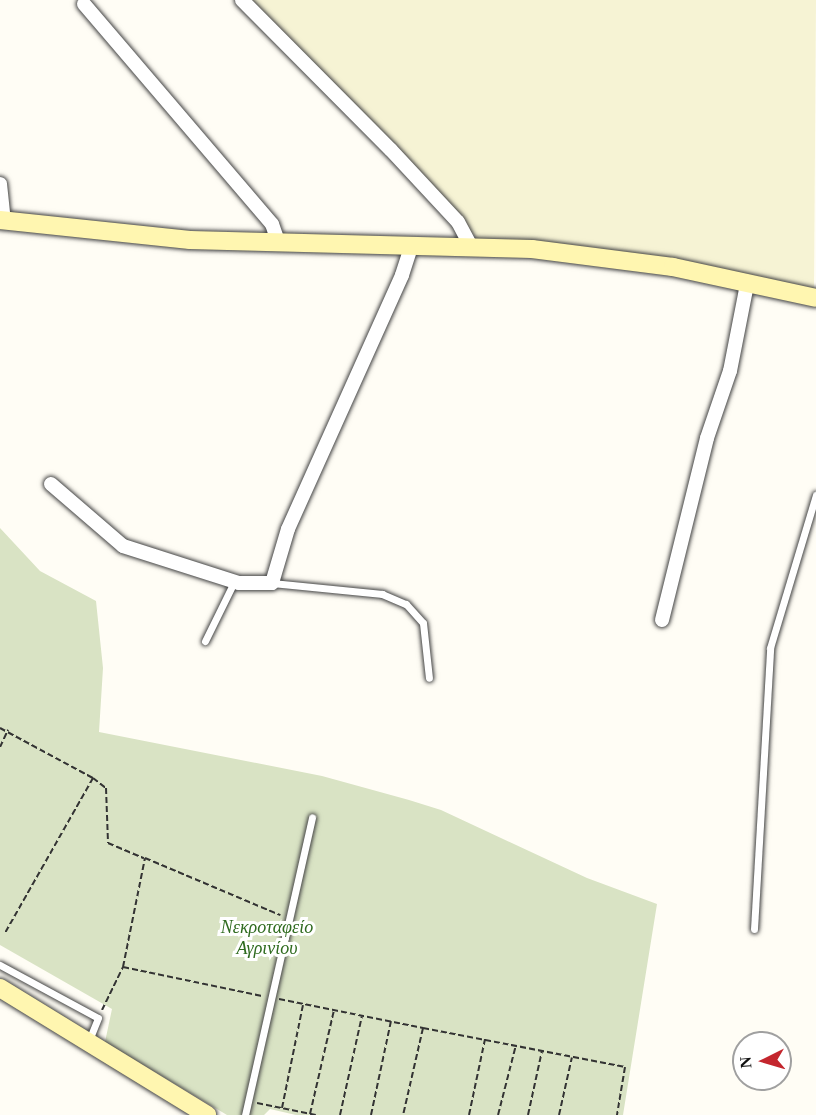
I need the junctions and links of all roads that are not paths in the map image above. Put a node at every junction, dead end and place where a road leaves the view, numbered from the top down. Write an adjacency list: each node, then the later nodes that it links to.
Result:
1 (242, 0): 6 (street)
2 (84, 4): 5 (street)
3 (0, 184): 4 (street)
4 (2, 221): 5 (street)
5 (279, 244): 7 (street)
6 (471, 246): 7 (street); 8 (street)
7 (411, 247): 13 (street)
8 (747, 284): 9 (street); 14 (street)
9 (816, 298)
10 (51, 484): 12 (street)
11 (816, 495): 18 (lane)
12 (234, 582): 13 (street); 15 (lane)
13 (272, 583): 16 (lane)
14 (662, 620)
15 (205, 641)
16 (429, 678)
17 (312, 817): 23 (lane)
18 (754, 929)
19 (0, 965): 21 (lane)
20 (0, 988): 21 (street)
21 (89, 1040): 22 (street)
22 (207, 1115)
23 (245, 1115)

